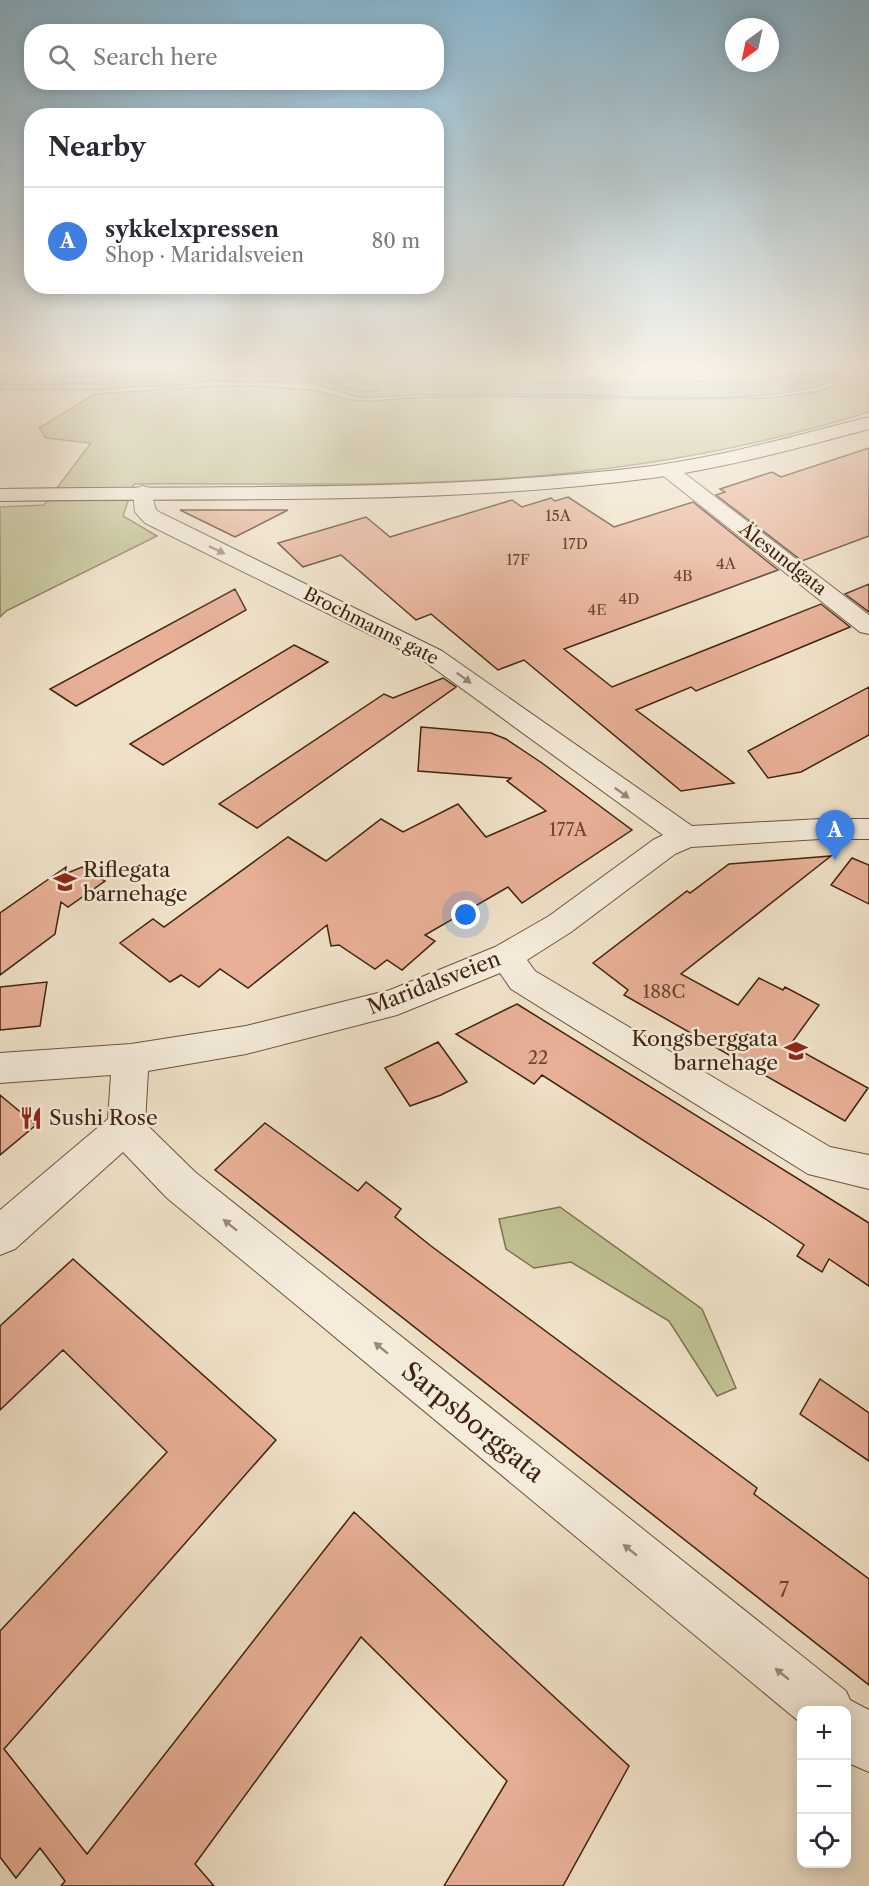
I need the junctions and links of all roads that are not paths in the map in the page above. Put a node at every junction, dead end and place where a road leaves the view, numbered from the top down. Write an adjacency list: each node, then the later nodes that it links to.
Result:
1 (732, 458): 2 (street)
2 (668, 470): 3 (street); 5 (street, Ålesundgata)
3 (143, 492): 4 (street); 7 (street, Brochmanns gate, one-way to 7)
4 (0, 495)
5 (869, 627)
6 (869, 829): 7 (street, Maridalsveien)
7 (686, 837): 8 (street, Maridalsveien)
8 (507, 956): 9 (street, Maridalsveien); 12 (street)
9 (131, 1059): 10 (street, Maridalsveien); 11 (street)
10 (0, 1068)
11 (126, 1126): 13 (street); 14 (street, Sarpsborggata, one-way to 11)
12 (869, 1172)
13 (0, 1236)
14 (822, 1706)
15 (851, 1730): 16 (street)
16 (869, 1745)

